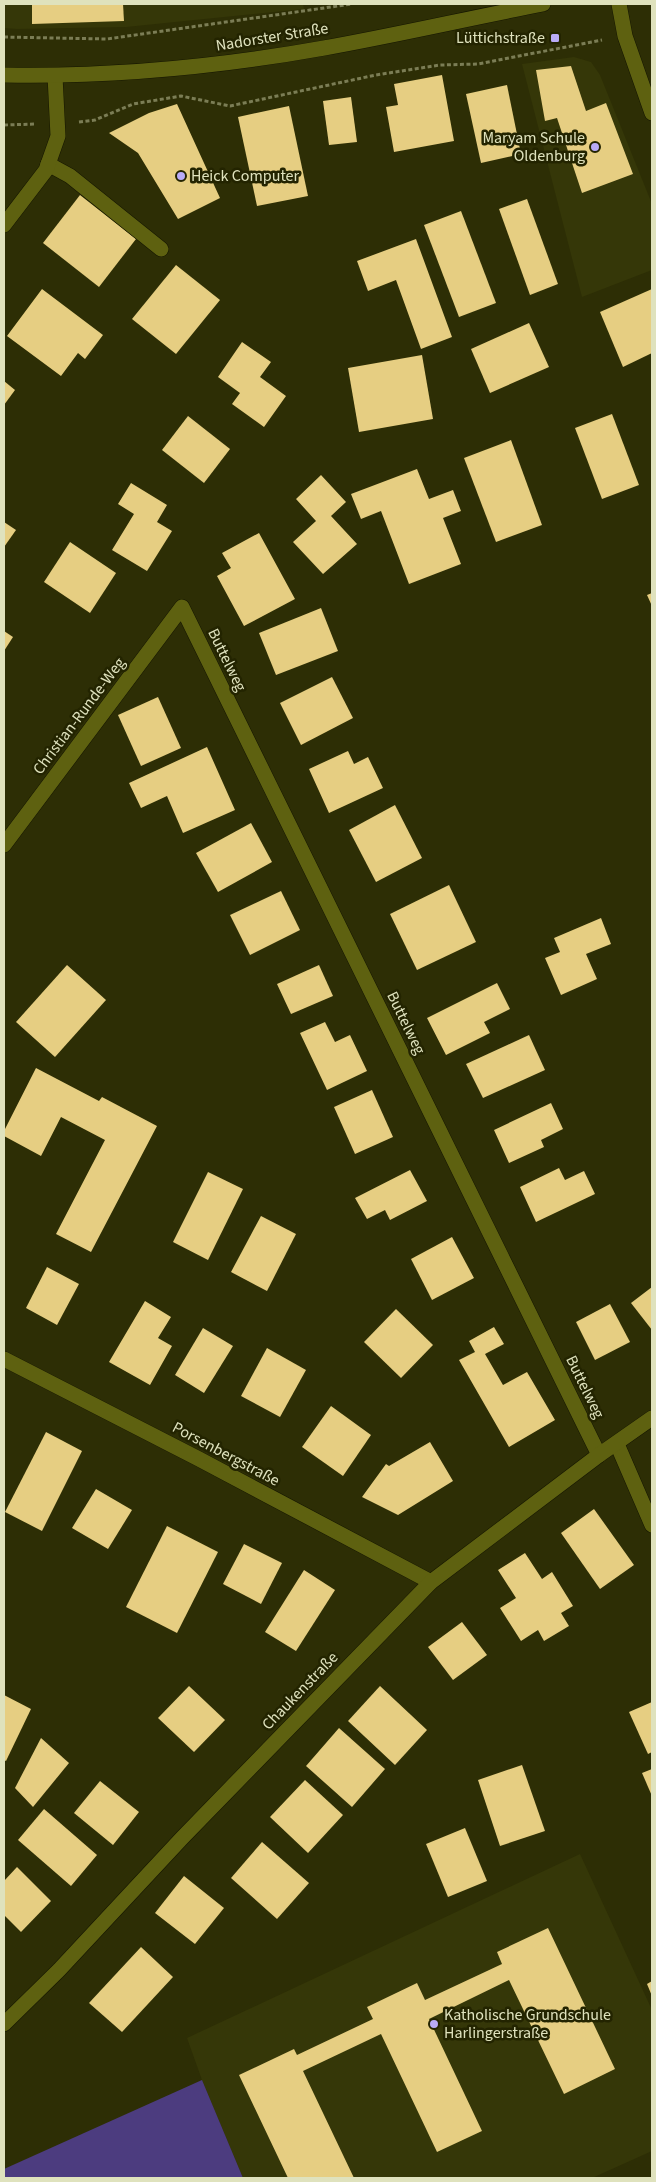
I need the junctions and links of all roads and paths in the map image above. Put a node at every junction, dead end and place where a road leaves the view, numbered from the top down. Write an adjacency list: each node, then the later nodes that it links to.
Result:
1 (352, 4): 4 (path)
2 (543, 4): 7 (street, Nadorster Straße)
3 (619, 4): 5 (street)
4 (4, 36)
5 (625, 36): 8 (street); 9 (path)
6 (4, 75): 7 (street, Nadorster Straße)
7 (56, 76): 9 (street)
8 (652, 113)
9 (57, 124): 10 (path); 11 (street)
10 (4, 125)
11 (48, 164): 12 (street); 13 (street)
12 (4, 225)
13 (161, 249)
14 (182, 607): 15 (street, Christian-Runde-Weg); 19 (street, Buttelweg)
15 (4, 845)
16 (4, 1359): 21 (street, Porsenbergstraße)
17 (652, 1418): 18 (street, Chaukenstraße)
18 (617, 1444): 19 (street, Chaukenstraße); 20 (street)
19 (599, 1455): 21 (street, Chaukenstraße)
20 (652, 1525)
21 (431, 1582): 22 (street, Chaukenstraße)
22 (4, 2024)

